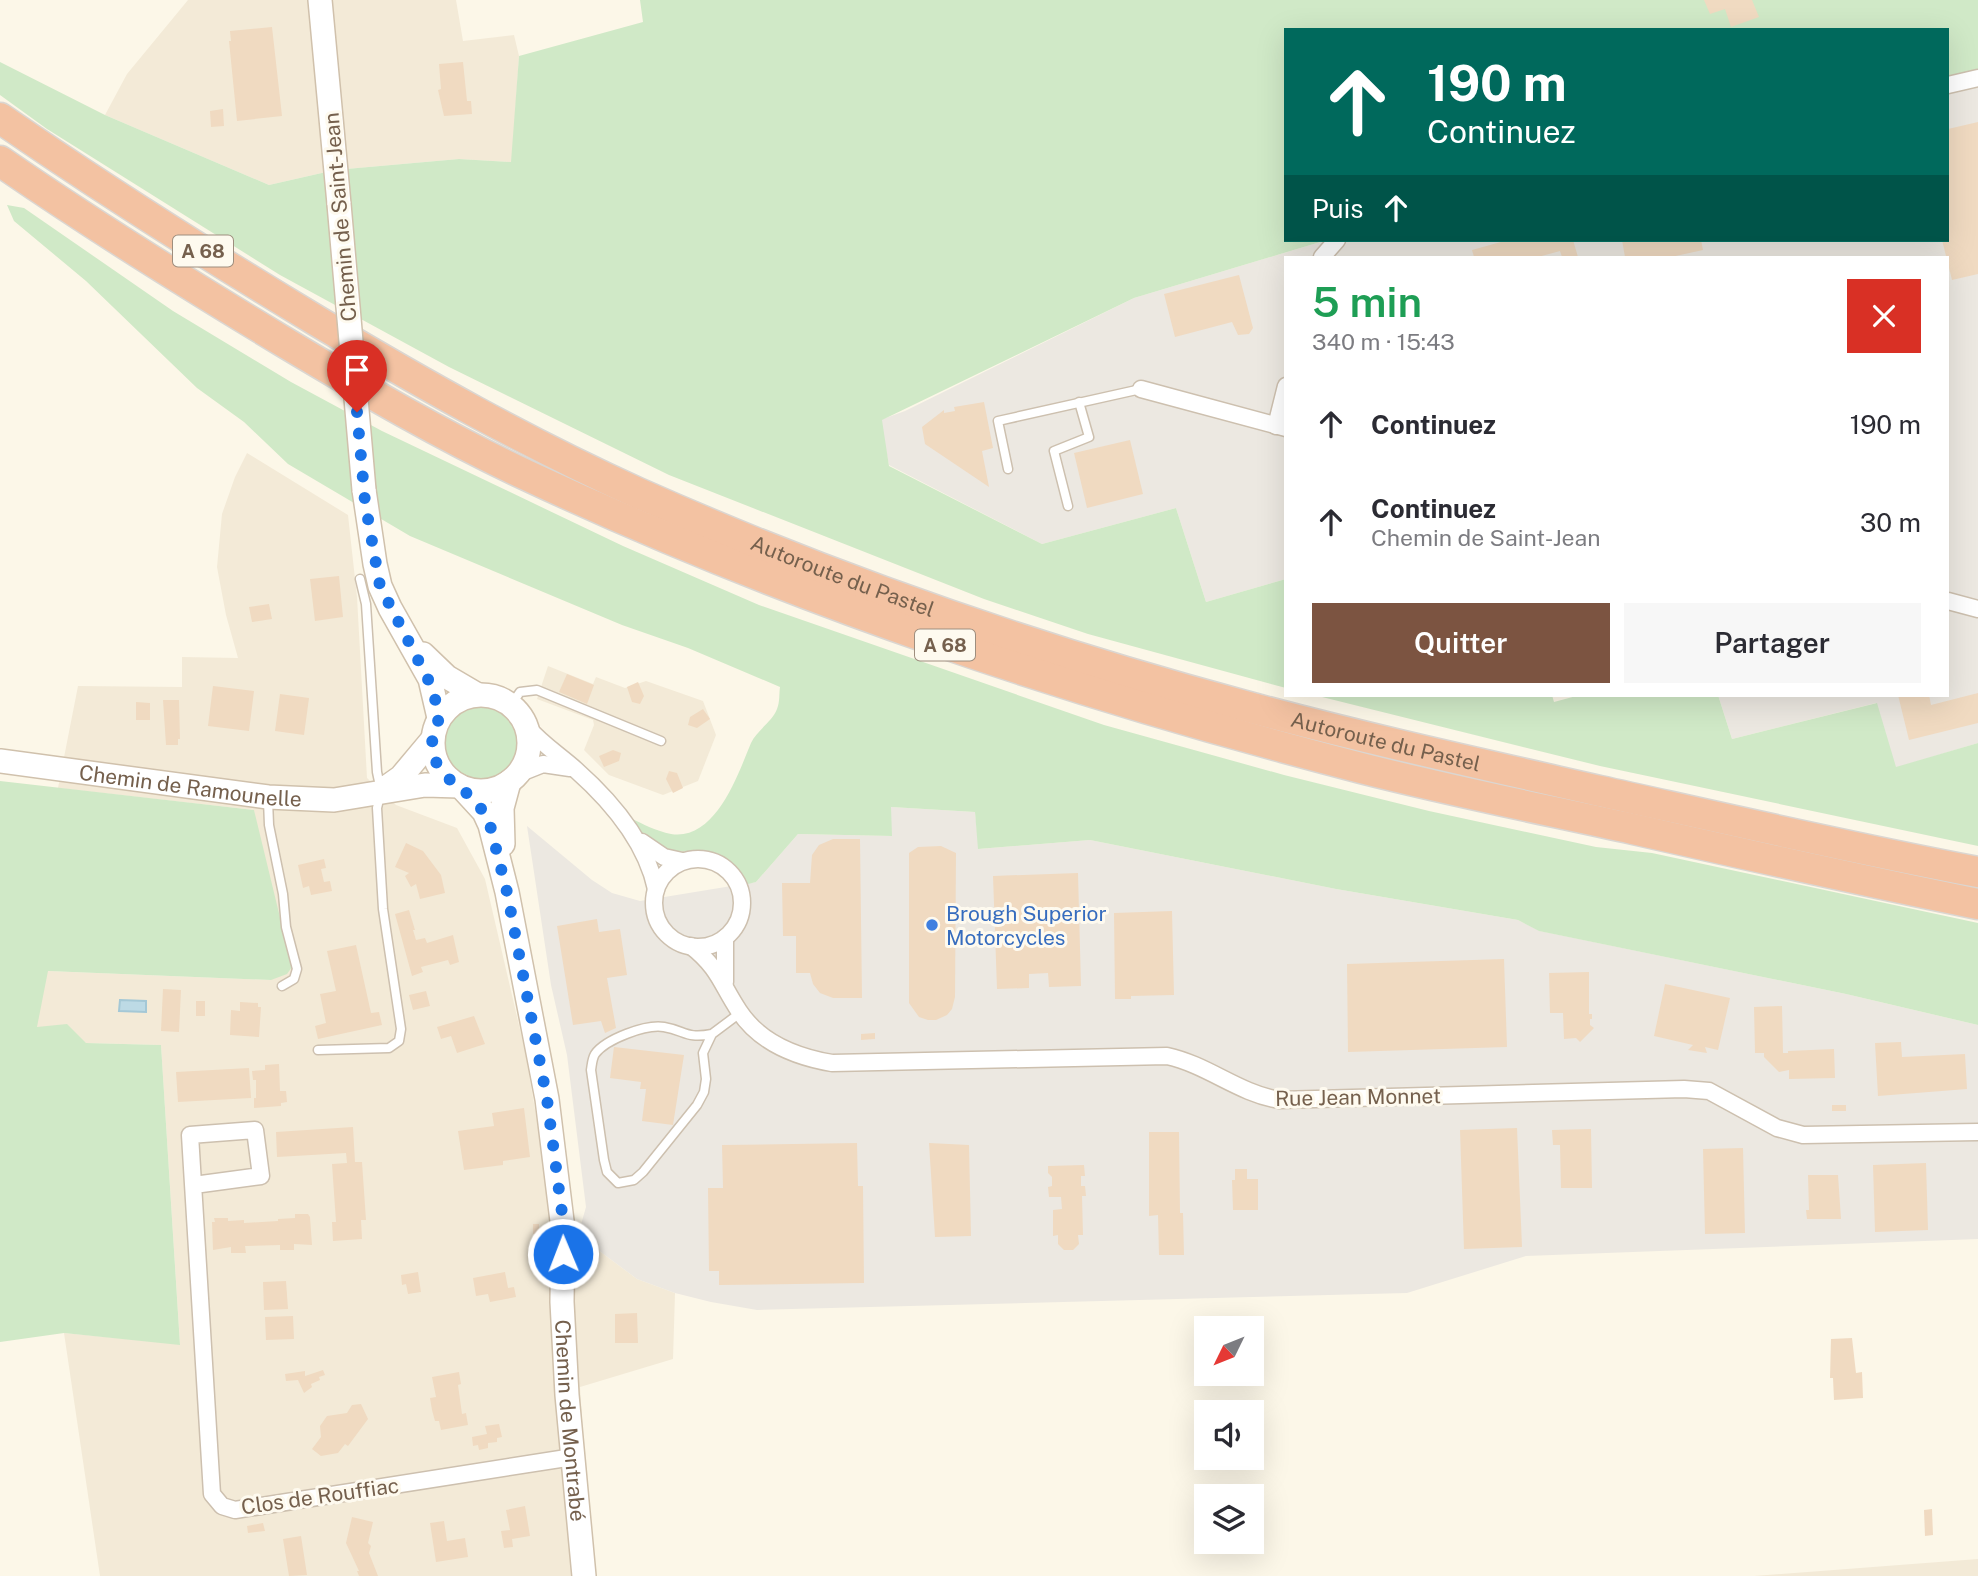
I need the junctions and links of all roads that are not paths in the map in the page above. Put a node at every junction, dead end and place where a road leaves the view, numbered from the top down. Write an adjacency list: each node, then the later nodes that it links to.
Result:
1 (320, 0): 17 (street, Chemin de Saint-Jean, bridge)
2 (1978, 78): 3 (street)
3 (1949, 85)
4 (0, 118): 31 (highway, Autoroute du Pastel / A 68)
5 (0, 160): 34 (highway, Autoroute du Pastel / A 68)
6 (1335, 242): 7 (street)
7 (1323, 256)
8 (1141, 389): 9 (lane); 11 (street)
9 (1079, 402): 12 (lane); 13 (lane)
10 (1284, 402): 11 (street)
11 (1281, 427)
12 (1008, 469)
13 (1068, 506)
14 (360, 579): 27 (lane)
15 (1949, 601): 16 (street)
16 (1978, 609)
17 (407, 635): 18 (street, Chemin de Saint-Jean); 21 (street, Chemin de Saint-Jean)
18 (476, 694): 19 (street); 21 (street)
19 (511, 705): 20 (street); 22 (lane)
20 (527, 727): 24 (street); 25 (street)
21 (436, 729): 26 (street); 27 (street, Chemin de Ramounelle)
22 (661, 741)
23 (0, 761): 28 (street, Chemin de Ramounelle)
24 (574, 768): 25 (street); 29 (street)
25 (514, 778): 26 (street); 33 (street, Chemin de Montrabé)
26 (460, 786): 27 (street, Chemin de Ramounelle); 33 (street, Chemin de Montrabé)
27 (381, 791): 28 (street, Chemin de Ramounelle); 41 (lane)
28 (268, 797): 37 (lane)
29 (635, 836): 30 (street); 32 (street)
30 (682, 861): 32 (street); 35 (street)
31 (1978, 872)
32 (656, 889): 36 (street)
33 (507, 892): 44 (street, Chemin de Montrabé)
34 (1978, 904)
35 (725, 938): 36 (street); 38 (street, Rue Jean Monnet)
36 (691, 946): 38 (street, Rue Jean Monnet)
37 (282, 986)
38 (726, 988): 39 (street, Rue Jean Monnet)
39 (740, 1013): 40 (lane); 42 (street, Rue Jean Monnet)
40 (712, 1034): 40 (lane)
41 (318, 1050)
42 (1978, 1132)
43 (194, 1185): 43 (street, Clos de Rouffiac); 44 (street, Clos de Rouffiac)
44 (573, 1457): 45 (street, Chemin de Montrabé)
45 (584, 1576)

